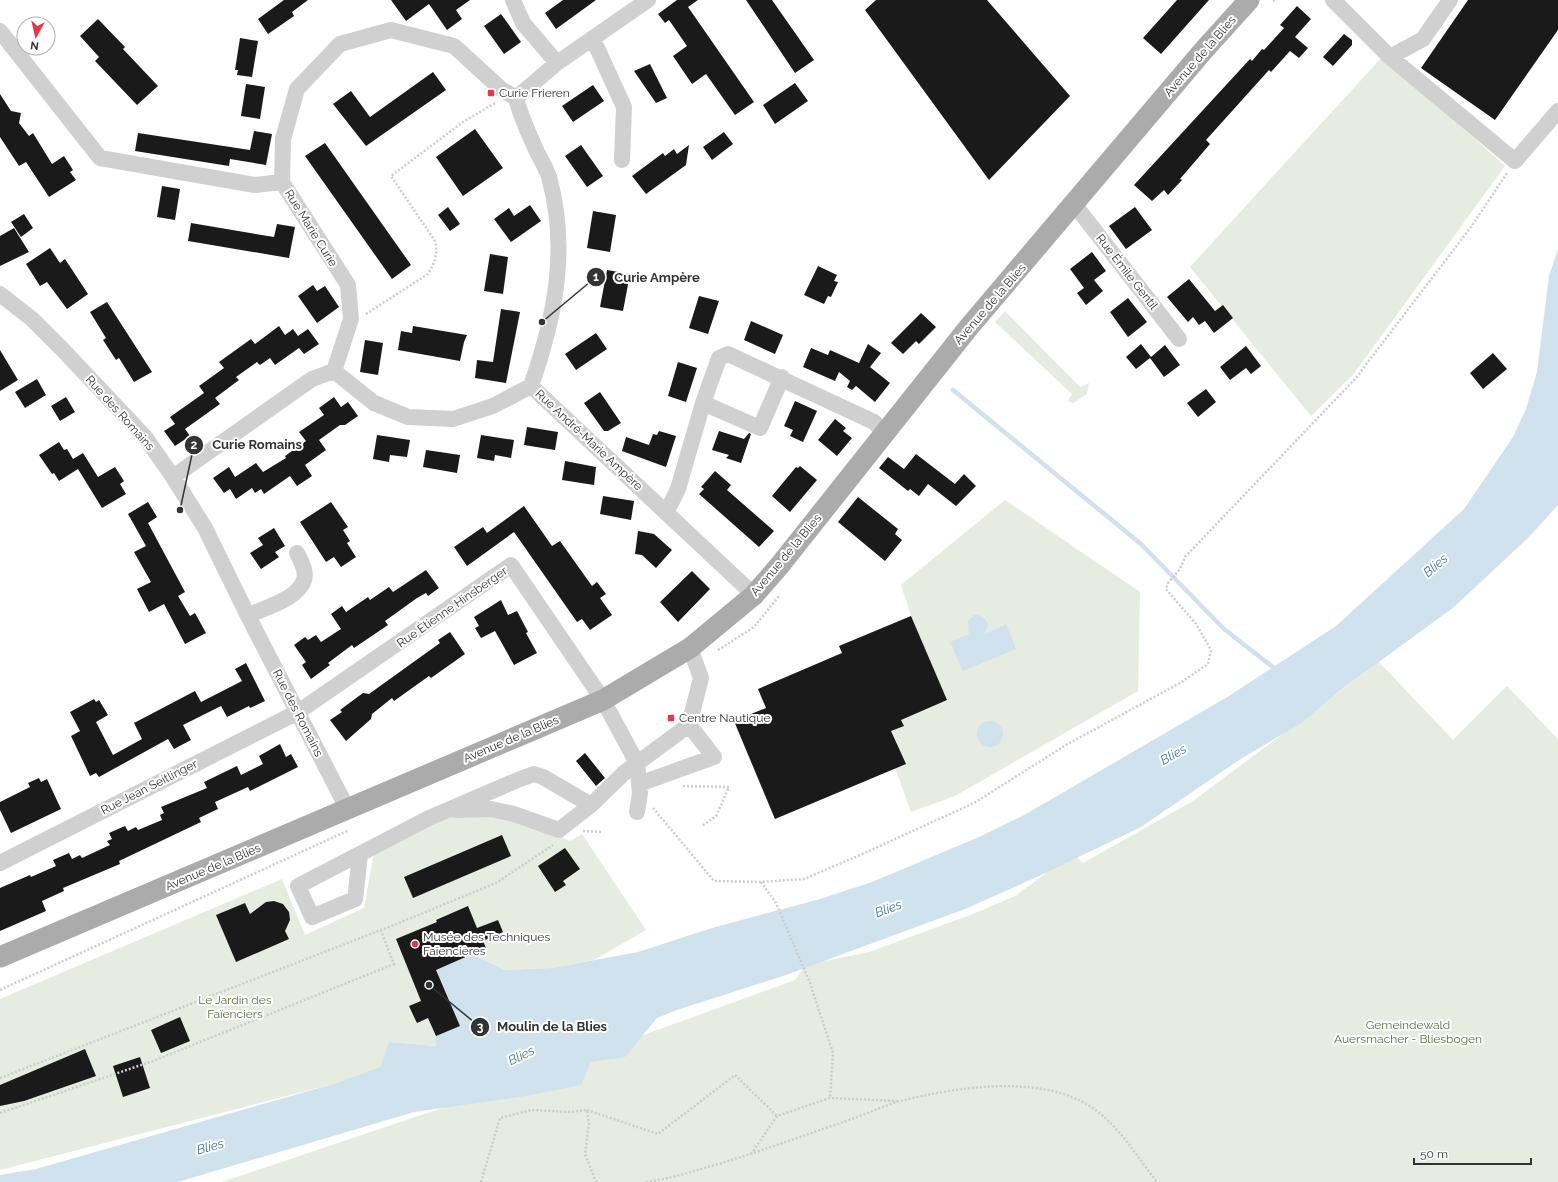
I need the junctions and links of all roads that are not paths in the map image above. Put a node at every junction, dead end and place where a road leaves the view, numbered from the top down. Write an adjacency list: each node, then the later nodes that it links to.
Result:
1 (513, 0): 9 (street)
2 (648, 0): 7 (street)
3 (1249, 0): 14 (main road, Avenue de la Blies)
4 (1333, 0): 8 (street)
5 (1450, 0): 8 (street)
6 (0, 31): 13 (street)
7 (594, 39): 9 (street); 12 (street)
8 (1390, 57): 11 (street)
9 (557, 63): 10 (street)
10 (512, 96): 13 (street, Rue Marie Curie); 19 (street)
11 (1558, 111)
12 (622, 160)
13 (282, 182): 17 (street, Rue Marie Curie)
14 (1074, 204): 16 (street, Rue Émile Gentil); 21 (main road, Avenue de la Blies)
15 (0, 294): 22 (street, Rue des Romains)
16 (1179, 339)
17 (334, 371): 19 (street, Rue André-Marie Ampère); 22 (street)
18 (782, 378): 20 (street); 20 (street); 21 (street)
19 (531, 386): 23 (street, Rue André-Marie Ampère)
20 (703, 403): 23 (street)
21 (884, 432): 25 (main road, Avenue de la Blies)
22 (173, 477): 26 (street, Rue des Romains)
23 (666, 513): 25 (street, Rue André-Marie Ampère)
24 (297, 553): 26 (street)
25 (754, 595): 27 (main road, Avenue de la Blies)
26 (248, 616): 29 (street, Rue des Romains)
27 (690, 648): 28 (main road, Avenue de la Blies); 30 (street)
28 (603, 700): 29 (street, Rue Étienne Hinsberger); 31 (street); 34 (main road, Avenue de la Blies)
29 (298, 712): 34 (street, Rue des Romains); 38 (street, Rue Jean Seitlinger)
30 (689, 725): 31 (street); 32 (street)
31 (637, 764): 32 (street); 33 (street)
32 (640, 788): 36 (street)
33 (591, 806): 35 (street); 35 (street)
34 (348, 810): 39 (main road, Avenue de la Blies)
35 (448, 810): 37 (street)
36 (636, 812)
37 (360, 855)
38 (0, 862)
39 (0, 957)

